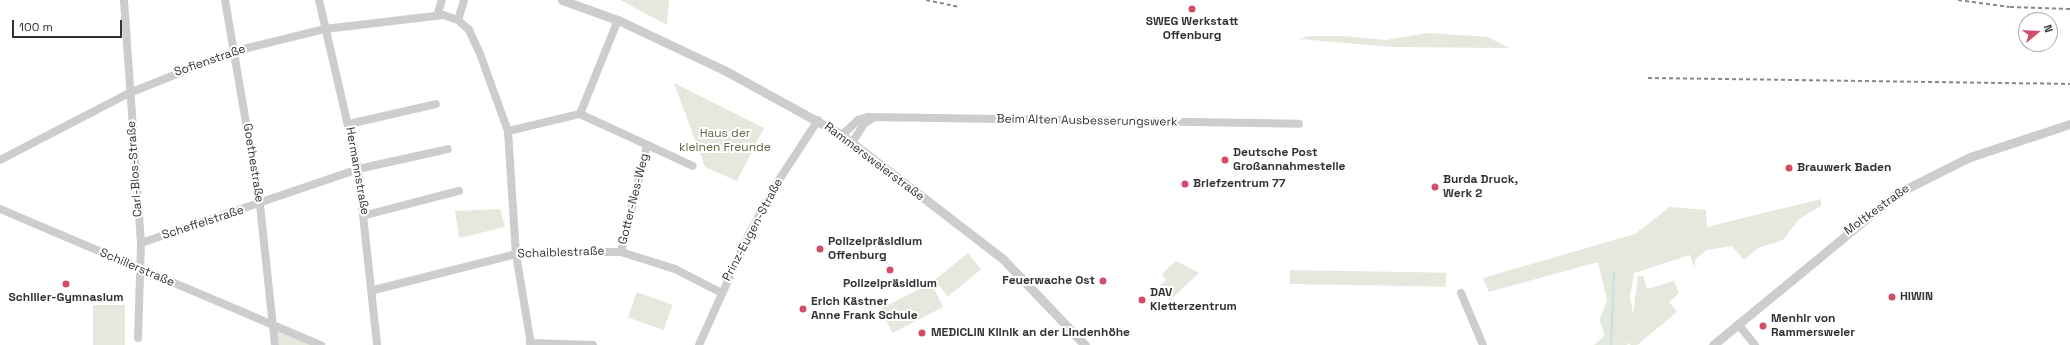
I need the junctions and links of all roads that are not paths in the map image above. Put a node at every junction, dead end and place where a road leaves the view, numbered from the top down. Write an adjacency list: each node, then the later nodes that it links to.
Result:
1 (124, 0): 12 (street, Carl-Blos-Straße)
2 (225, 0): 11 (street, Goethestraße)
3 (319, 0): 10 (street, Hermannstraße)
4 (442, 0): 7 (street)
5 (464, 0): 8 (street)
6 (562, 0): 9 (street, Rammersweierstraße)
7 (438, 16): 8 (street, Sofienstraße); 10 (street, Sofienstraße)
8 (458, 20): 20 (street)
9 (618, 20): 14 (street); 16 (street, Rammersweierstraße)
10 (325, 29): 11 (street, Sofienstraße); 17 (street, Hermannstraße)
11 (234, 51): 12 (street, Sofienstraße); 29 (street, Goethestraße)
12 (129, 93): 25 (street, Sofienstraße); 32 (street, Carl-Blos-Straße)
13 (436, 104): 17 (street)
14 (580, 114): 20 (street); 23 (street)
15 (875, 117): 18 (street, Beim Alten Ausbesserungswerk); 21 (street, Beim Alten Ausbesserungswerk); 22 (street)
16 (818, 120): 21 (street, Rammersweierstraße); 37 (street, Prinz-Eugen-Straße)
17 (349, 124): 27 (street, Hermannstraße)
18 (1299, 124)
19 (2070, 124): 39 (street, Moltkestraße)
20 (508, 131): 34 (street)
21 (842, 135): 22 (street, Rammersweierstraße)
22 (852, 143): 48 (street, Rammersweierstraße)
23 (647, 145): 26 (street); 33 (street, Gotter-Nes-Weg)
24 (448, 149): 27 (street, Scheffelstraße)
25 (0, 160)
26 (693, 166)
27 (358, 169): 29 (street, Scheffelstraße); 31 (street, Hermannstraße)
28 (459, 191): 31 (street)
29 (260, 205): 32 (street, Scheffelstraße); 40 (street, Goethestraße)
30 (0, 209): 35 (street, Schillerstraße)
31 (366, 215): 36 (street, Hermannstraße)
32 (140, 243): 35 (street, Carl-Blos-Straße)
33 (621, 252): 34 (street, Schaiblestraße); 37 (street, Schaiblestraße)
34 (516, 254): 36 (street, Schaiblestraße); 42 (street)
35 (138, 268): 40 (street, Schillerstraße); 41 (street, Carl-Blos-Straße)
36 (374, 290): 45 (street, Hermannstraße)
37 (720, 292): 47 (street, Prinz-Eugen-Straße)
38 (1461, 293): 49 (street)
39 (1738, 324): 50 (street, Moltkestraße); 51 (street)
40 (275, 327): 43 (street, Goethestraße); 44 (street, Schillerstraße)
41 (138, 338)
42 (531, 344): 46 (street)
43 (275, 345)
44 (321, 345)
45 (378, 345)
46 (592, 345)
47 (699, 345)
48 (1085, 345)
49 (1482, 345)
50 (1713, 345)
51 (1755, 345)

